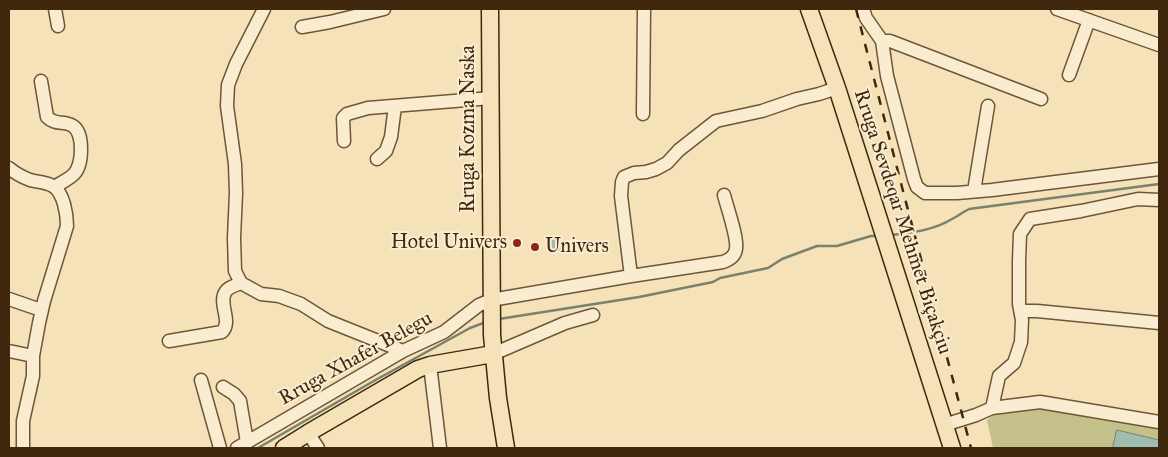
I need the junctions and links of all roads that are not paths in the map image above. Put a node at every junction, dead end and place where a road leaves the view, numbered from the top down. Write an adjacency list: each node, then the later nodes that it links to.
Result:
1 (55, 9): 10 (street)
2 (264, 9): 31 (street)
3 (384, 9): 11 (street)
4 (490, 9): 17 (main road, Rruga Kozma Naska)
5 (644, 9): 21 (street)
6 (809, 9): 16 (main road, Rruga Sevdeqar Mehmet Biçakçiu)
7 (863, 9): 12 (street)
8 (1058, 9): 9 (street)
9 (1089, 20): 13 (street); 14 (street)
10 (58, 26)
11 (302, 27)
12 (882, 41): 18 (street); 27 (street)
13 (1159, 45)
14 (1069, 75)
15 (41, 80): 26 (street)
16 (837, 88): 30 (street); 48 (main road, Rruga Sevdeqar Mehmet Biçakçiu)
17 (491, 98): 19 (street); 33 (main road, Rruga Kozma Naska)
18 (1041, 99)
19 (395, 106): 22 (street); 23 (street)
20 (988, 106): 27 (street)
21 (643, 114)
22 (344, 140)
23 (377, 159)
24 (9, 168): 26 (street)
25 (1159, 169): 27 (street)
26 (54, 187): 34 (street)
27 (974, 191)
28 (724, 195): 30 (street)
29 (1159, 200): 35 (street)
30 (631, 276): 33 (street)
31 (241, 283): 38 (street); 40 (street)
32 (9, 299): 34 (street)
33 (491, 304): 40 (street, Rruga Xhafer Belegu); 41 (main road, Rruga Kozma Naska)
34 (41, 310): 42 (street)
35 (1020, 311): 37 (street); 46 (street)
36 (593, 315): 41 (street)
37 (1159, 323)
38 (169, 341)
39 (9, 351): 42 (street)
40 (403, 351): 50 (street, Rruga Xhafer Belegu)
41 (493, 354): 43 (main road); 56 (main road)
42 (32, 356): 51 (street)
43 (430, 365): 49 (main road); 55 (street)
44 (202, 380): 52 (street)
45 (223, 387): 50 (street)
46 (992, 408): 47 (street); 48 (street)
47 (1159, 422)
48 (944, 425): 57 (main road, Rruga Sevdeqar Mehmet Biçakçiu)
49 (308, 433): 53 (main road); 54 (street)
50 (242, 445)
51 (23, 448)
52 (220, 448)
53 (284, 448)
54 (318, 448)
55 (440, 448)
56 (506, 448)
57 (952, 448)

